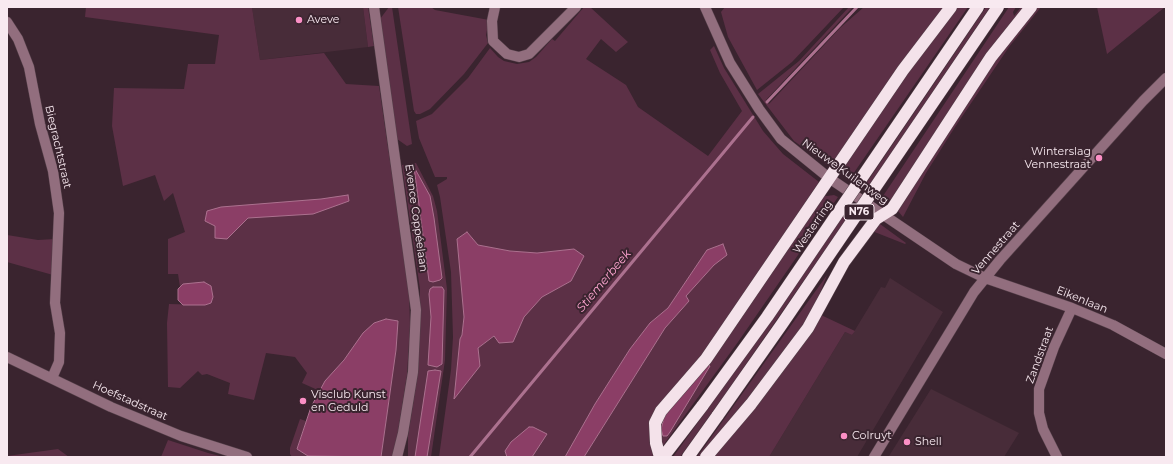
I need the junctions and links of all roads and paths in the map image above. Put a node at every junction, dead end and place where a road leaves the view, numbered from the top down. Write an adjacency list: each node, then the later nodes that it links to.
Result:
1 (374, 7): 18 (street, Evence Coppéelaan)
2 (495, 7): 3 (street)
3 (576, 7)
4 (705, 7): 11 (street, Nieuwe Kuilenweg)
5 (951, 7): 11 (highway)
6 (978, 7): 23 (highway, Westerring / N76, bridge)
7 (998, 7): 24 (highway, N76, bridge)
8 (1031, 7): 12 (highway)
9 (7, 22): 17 (street, Biegrachtstraat)
10 (1166, 78): 13 (street, Vennestraat)
11 (829, 178): 12 (street, Nieuwe Kuilenweg); 22 (highway)
12 (882, 214): 13 (street, Nieuwe Kuilenweg); 25 (highway)
13 (985, 278): 14 (street, Eikenlaan); 26 (street, Vennestraat)
14 (1072, 308): 15 (street, Eikenlaan); 27 (street, Zandstraat)
15 (1166, 354)
16 (7, 357): 17 (street, Hoefstadstraat)
17 (52, 378): 19 (street, Hoefstadstraat)
18 (403, 433): 20 (street, Evence Coppéelaan); 21 (street, Evence Coppéelaan)
19 (247, 457)
20 (397, 457)
21 (405, 457)
22 (660, 457)
23 (663, 457)
24 (688, 457)
25 (706, 457)
26 (874, 457)
27 (1057, 457)

